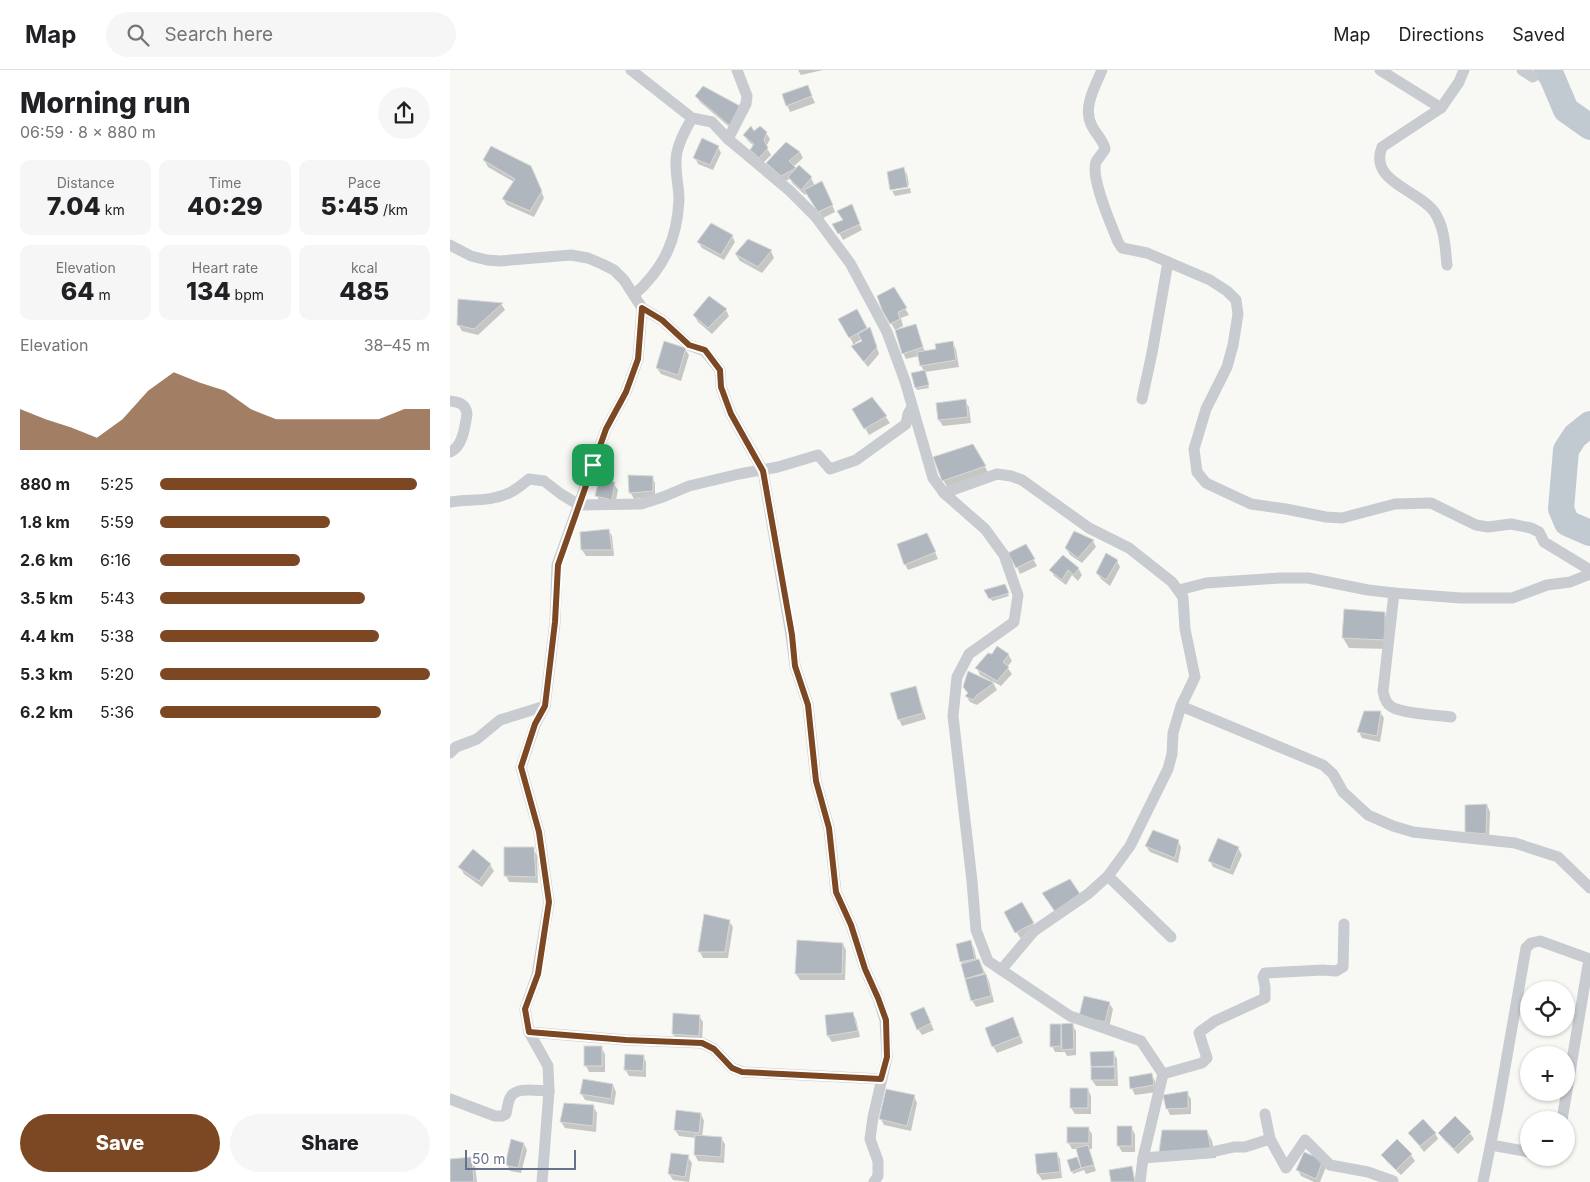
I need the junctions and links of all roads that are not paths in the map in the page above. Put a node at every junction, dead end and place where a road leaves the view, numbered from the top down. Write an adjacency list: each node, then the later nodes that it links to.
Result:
1 (631, 70): 9 (street)
2 (737, 70): 10 (street)
3 (1102, 70): 12 (street)
4 (1380, 70): 8 (street)
5 (1464, 70): 8 (street)
6 (1522, 70): 7 (street)
7 (1533, 77)
8 (1442, 108): 13 (street)
9 (692, 118): 10 (street); 14 (street)
10 (728, 139): 18 (street)
11 (450, 246): 14 (street)
12 (1168, 262): 16 (street); 24 (street)
13 (1447, 265)
14 (634, 295): 15 (street)
15 (642, 308): 20 (street); 23 (street)
16 (1142, 399)
17 (450, 401): 19 (street)
18 (912, 406): 20 (street); 21 (street)
19 (450, 452)
20 (763, 471): 23 (street); 40 (street)
21 (944, 493): 26 (street); 37 (street)
22 (450, 502): 23 (street)
23 (579, 505): 28 (street)
24 (1590, 570)
25 (1590, 574): 27 (street)
26 (1179, 590): 27 (street); 29 (street)
27 (1394, 593): 30 (street)
28 (545, 706): 31 (street); 38 (street)
29 (1181, 706): 32 (street); 33 (street)
30 (1451, 717)
31 (450, 753)
32 (1108, 876): 35 (street); 37 (street)
33 (1590, 888)
34 (1344, 924): 39 (street)
35 (1171, 937)
36 (1589, 959): 43 (street); 46 (street)
37 (1001, 970): 39 (street)
38 (529, 1032): 40 (street); 41 (street)
39 (1163, 1074): 48 (street)
40 (881, 1079): 51 (street)
41 (549, 1091): 42 (street); 50 (street)
42 (450, 1099)
43 (1564, 1111)
44 (1265, 1114): 45 (street)
45 (1270, 1140): 48 (street); 49 (street)
46 (1491, 1145): 47 (street); 53 (street)
47 (1520, 1150)
48 (1143, 1158): 52 (street)
49 (1393, 1181)
50 (542, 1182)
51 (874, 1182)
52 (1140, 1182)
53 (1483, 1182)

